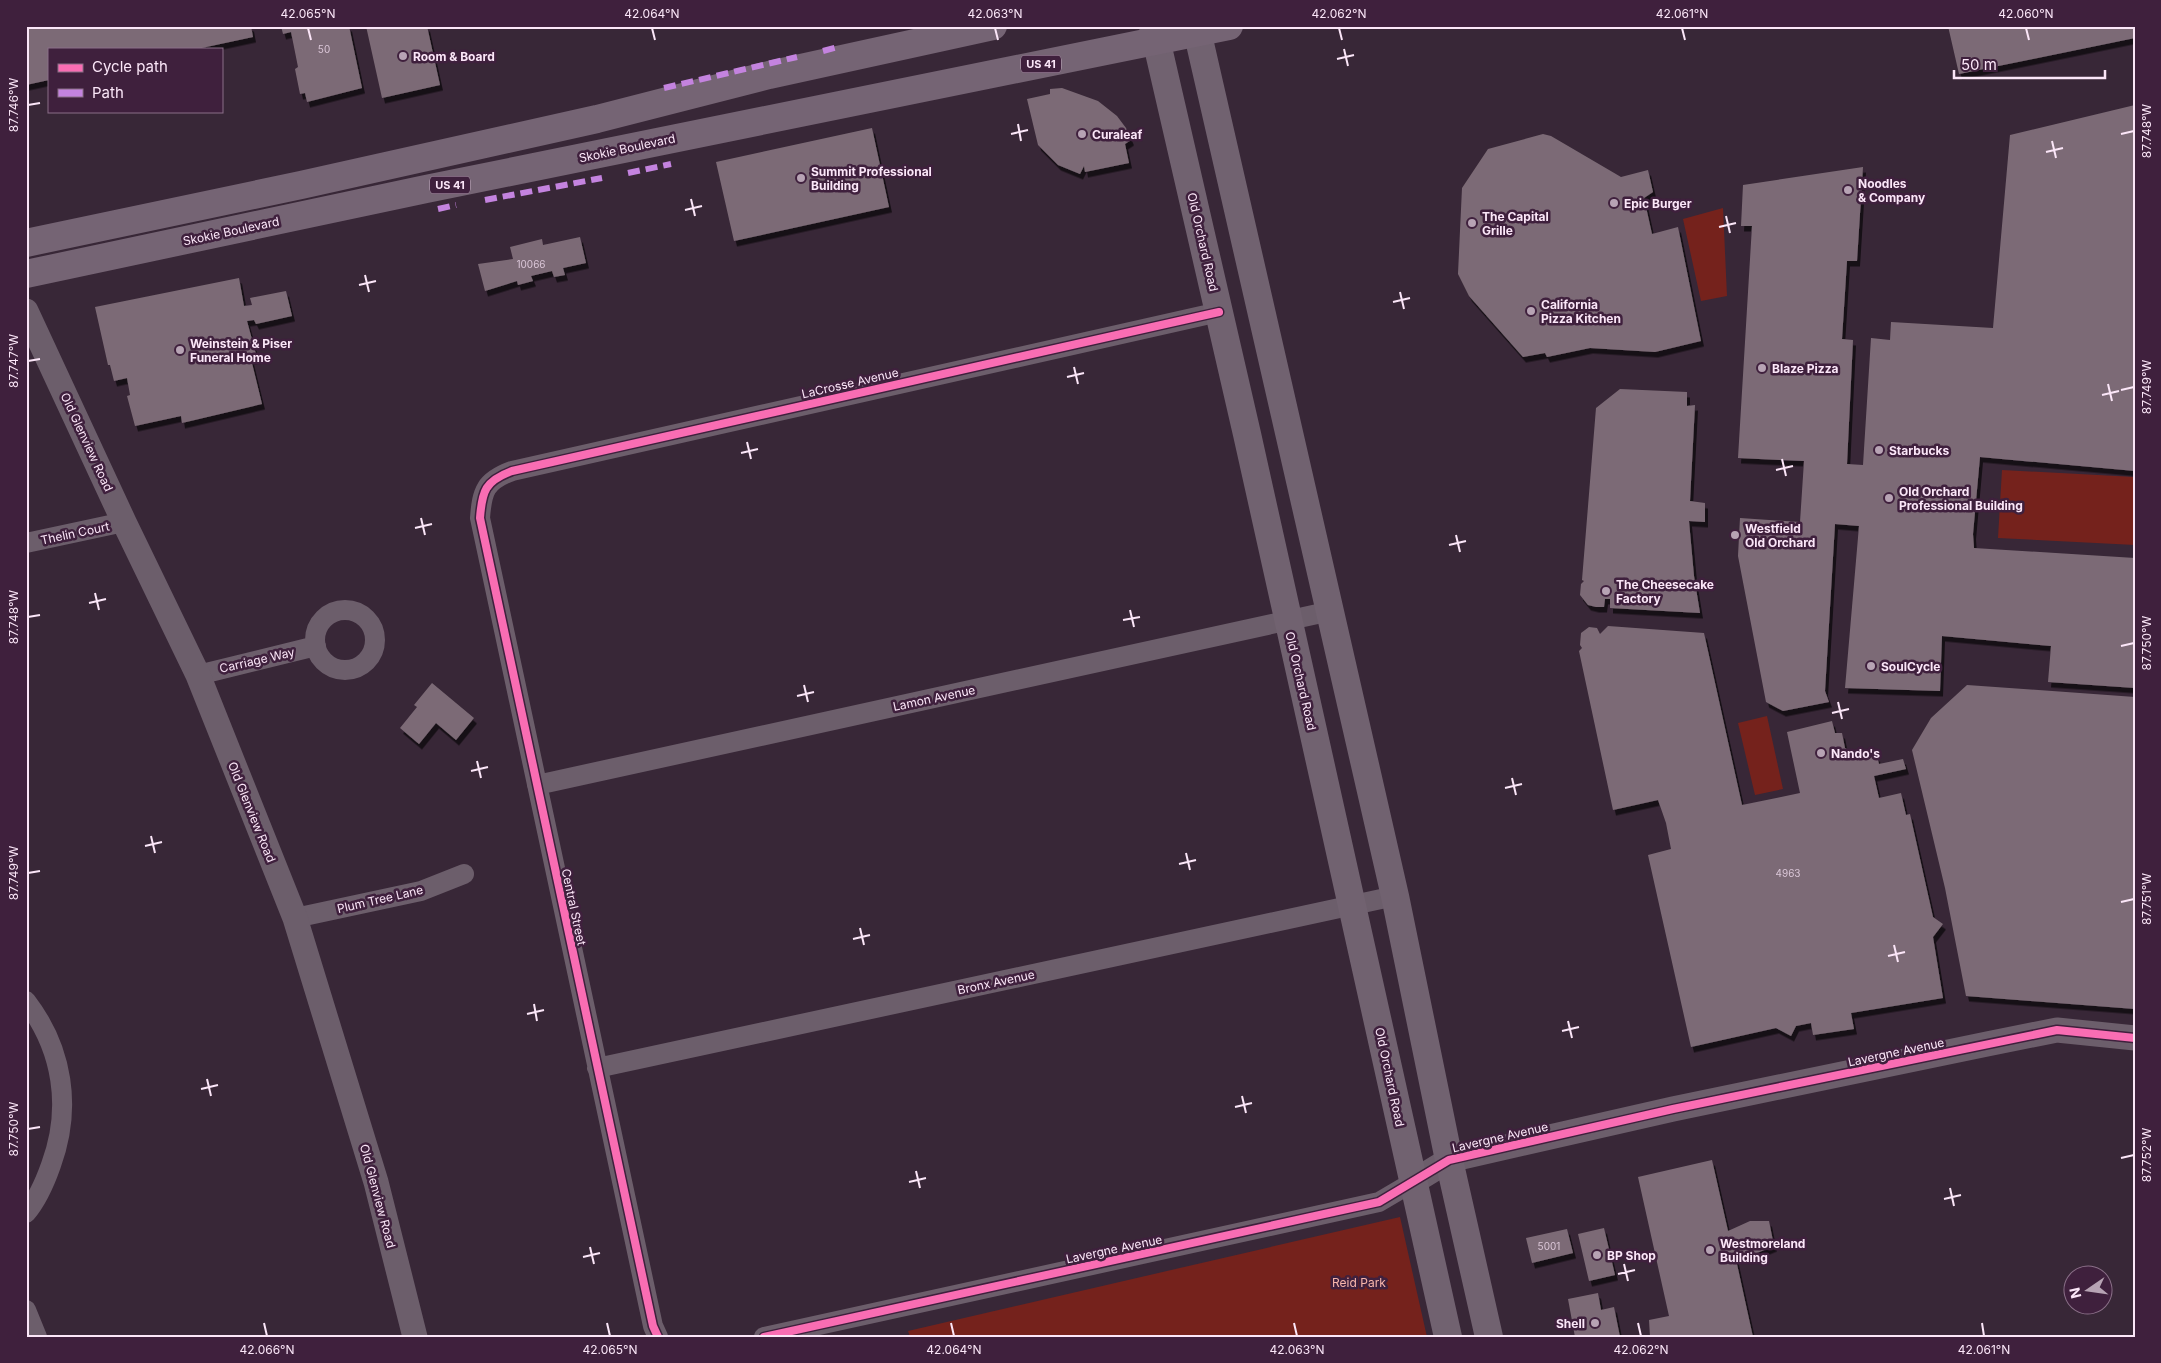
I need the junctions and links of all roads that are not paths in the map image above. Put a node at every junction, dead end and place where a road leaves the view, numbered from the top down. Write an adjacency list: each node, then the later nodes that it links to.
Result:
1 (993, 26): 5 (main road)
2 (1229, 26): 3 (main road, Skokie Boulevard / US 41)
3 (1196, 30): 4 (main road, Skokie Boulevard / US 41); 12 (main road)
4 (1155, 34): 6 (main road, Skokie Boulevard / US 41); 8 (main road, Old Orchard Road)
5 (26, 242)
6 (26, 274)
7 (26, 311): 10 (street, Old Glenview Road)
8 (1219, 312): 9 (street, LaCrosse Avenue); 13 (main road, Old Orchard Road)
9 (489, 483): 16 (street, Central Street)
10 (124, 522): 11 (street, Thelin Court); 15 (street, Old Glenview Road)
11 (26, 544)
12 (1331, 611): 13 (street, Lamon Avenue); 18 (main road)
13 (1288, 621): 16 (street, Lamon Avenue); 19 (main road, Old Orchard Road)
14 (316, 646): 15 (street, Carriage Way)
15 (198, 675): 20 (street, Old Glenview Road)
16 (537, 785): 23 (street, Central Street)
17 (464, 874): 20 (street, Plum Tree Lane)
18 (1396, 896): 19 (street, Bronx Avenue); 24 (main road)
19 (1352, 906): 23 (street, Bronx Avenue); 25 (main road, Old Orchard Road)
20 (294, 918): 30 (street, Old Glenview Road)
21 (26, 1001): 26 (street)
22 (2135, 1038): 24 (street, Lavergne Avenue)
23 (597, 1068): 31 (street, Central Street)
24 (1449, 1160): 25 (street, Lavergne Avenue); 33 (main road)
25 (1413, 1182): 28 (street, Lavergne Avenue); 32 (main road, Old Orchard Road)
26 (26, 1213)
27 (26, 1310): 29 (street)
28 (770, 1336)
29 (37, 1337)
30 (415, 1337)
31 (658, 1337)
32 (1448, 1337)
33 (1489, 1337)

